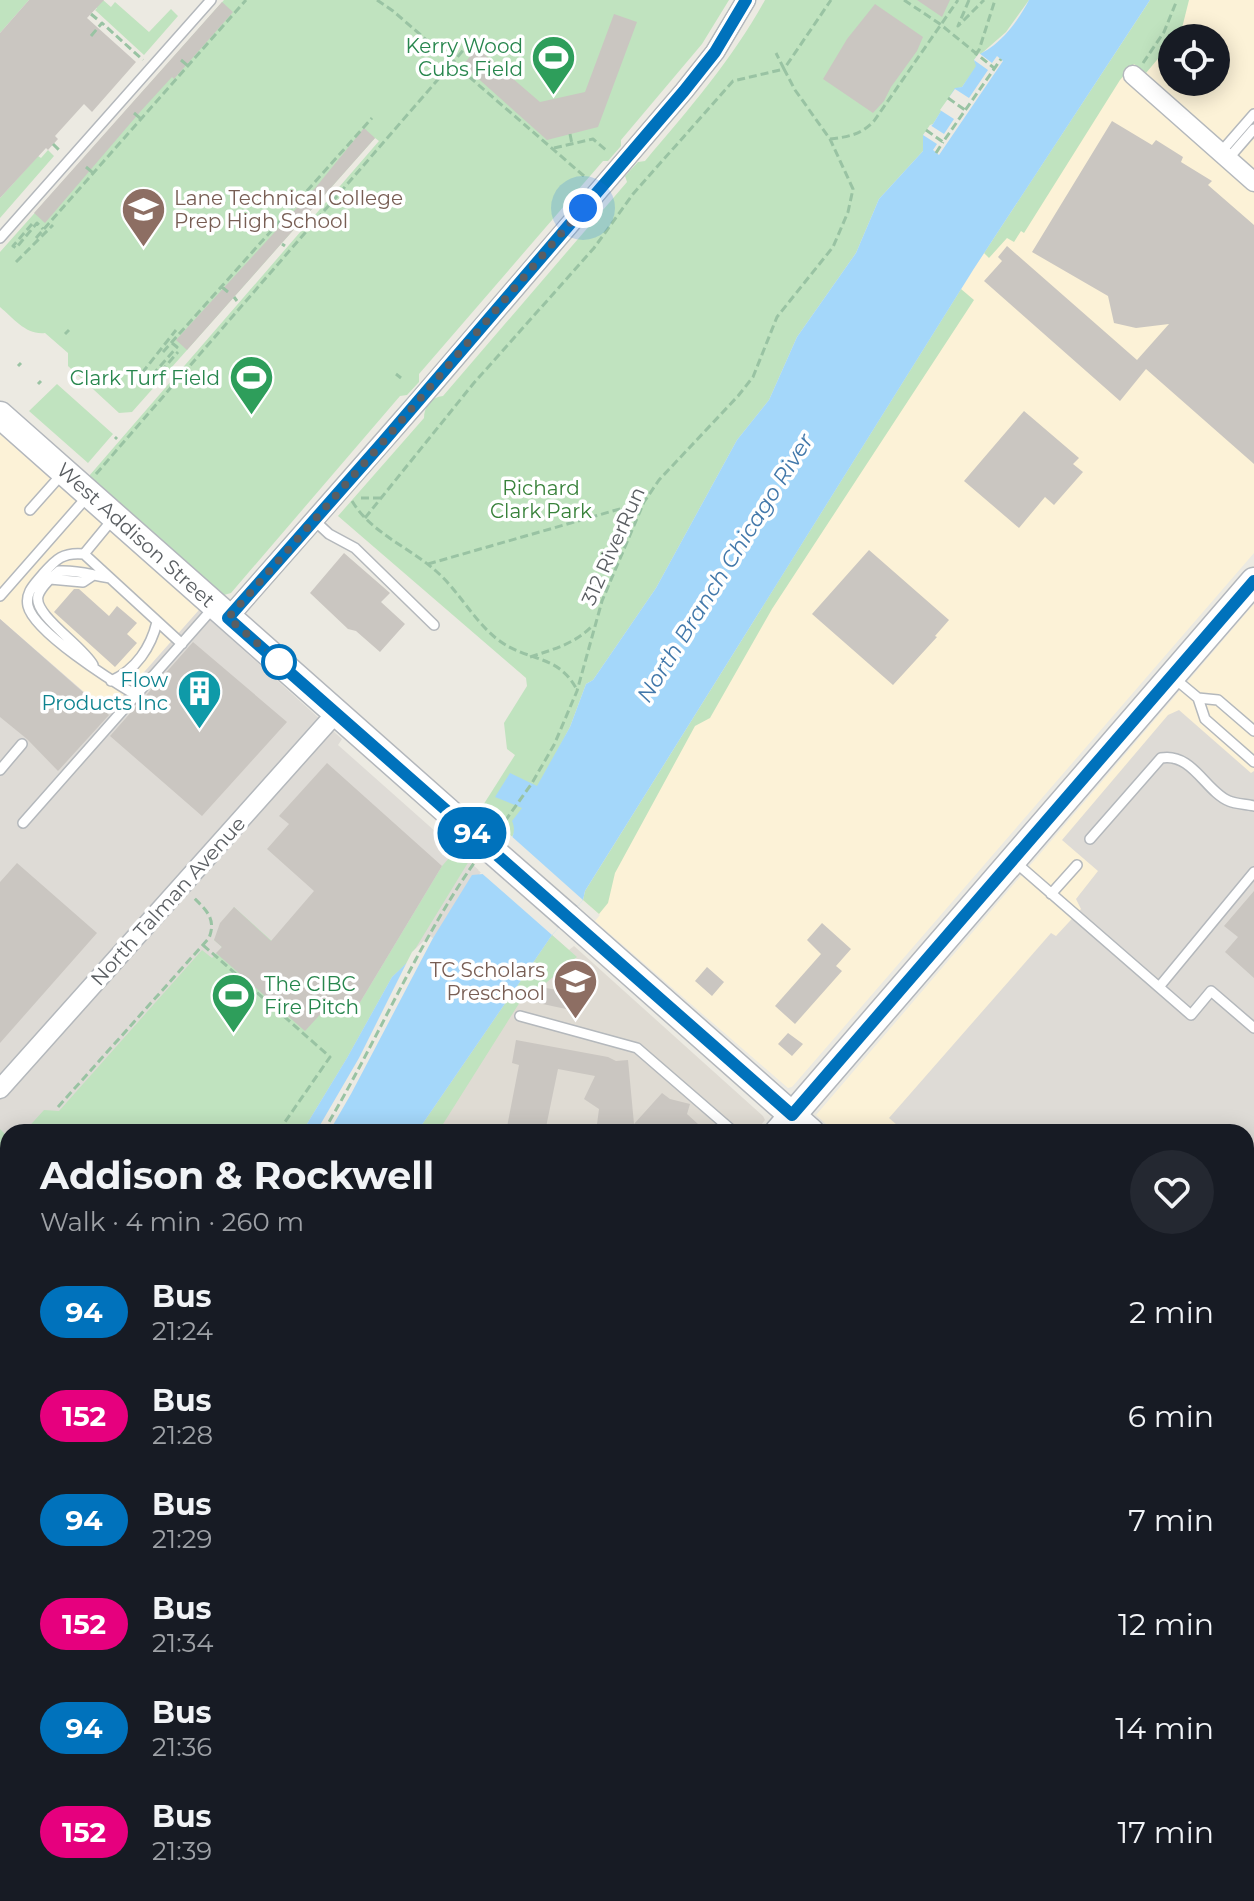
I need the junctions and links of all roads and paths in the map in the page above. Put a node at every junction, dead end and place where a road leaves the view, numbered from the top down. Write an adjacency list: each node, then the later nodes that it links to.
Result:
1 (211, 0): 55 (lane)
2 (246, 0): 23 (path)
3 (377, 0): 22 (path)
4 (746, 0): 73 (street)
5 (831, 0): 25 (path)
6 (904, 0): 14 (path)
7 (958, 0): 14 (path)
8 (969, 0): 9 (path)
9 (984, 0)
10 (995, 0): 18 (path)
11 (1177, 0): 26 (path)
12 (91, 14): 13 (path)
13 (97, 19)
14 (940, 24): 18 (path); 36 (path)
15 (91, 36): 20 (path)
16 (474, 52): 22 (path)
17 (776, 53): 25 (path, 312 RiverRun)
18 (975, 55): 24 (path)
19 (1001, 59): 24 (path)
20 (143, 60)
21 (181, 60): 23 (path)
22 (453, 63): 40 (path); 72 (path)
23 (188, 66): 32 (path)
24 (994, 68): 28 (path)
25 (784, 69): 36 (path, 312 RiverRun); 75 (path)
26 (1133, 75): 44 (street)
27 (948, 98): 28 (path)
28 (965, 110): 37 (path)
29 (134, 113): 32 (path)
30 (1254, 114): 44 (lane)
31 (372, 118): 48 (path)
32 (141, 119): 46 (path)
33 (1254, 129): 44 (lane)
34 (926, 130): 37 (path)
35 (570, 134): 39 (path)
36 (830, 139): 76 (path, 312 RiverRun)
37 (943, 142): 43 (path)
38 (53, 144): 42 (path)
39 (572, 144): 40 (path); 41 (path)
40 (553, 148): 47 (path)
41 (606, 150)
42 (61, 152)
43 (936, 153)
44 (1224, 156): 49 (street)
45 (86, 167): 46 (path)
46 (93, 173): 53 (path)
47 (584, 176)
48 (316, 180): 50 (path); 54 (path)
49 (1254, 182)
50 (322, 186)
51 (32, 224): 53 (path)
52 (53, 225): 58 (path)
53 (43, 229): 56 (path)
54 (269, 233): 57 (path); 59 (path)
55 (0, 238)
56 (36, 238)
57 (275, 238)
58 (16, 262)
59 (222, 287): 60 (path); 64 (path)
60 (228, 292)
61 (69, 330): 63 (path)
62 (176, 330): 67 (path)
63 (65, 334)
64 (172, 343): 65 (path); 66 (path)
65 (163, 352)
66 (178, 352)
67 (142, 373)
68 (396, 374): 69 (path)
69 (401, 378)
70 (0, 415): 71 (main road, West Addison Street)
71 (64, 472): 72 (main road, West Addison Street); 77 (lane)
72 (93, 484): 78 (main road, West Addison Street); 85 (lane)
73 (344, 488): 79 (path); 80 (street)
74 (361, 498): 75 (path)
75 (383, 498): 79 (path)
76 (644, 502): 82 (path); 88 (path, 312 RiverRun)
77 (30, 510)
78 (115, 517): 81 (lane); 86 (main road, West Addison Street)
79 (365, 518): 82 (path)
80 (315, 521): 86 (street); 89 (lane)
81 (84, 554): 83 (lane); 92 (lane)
82 (428, 564): 91 (path)
83 (110, 578): 87 (lane); 92 (lane)
84 (1254, 581): 93 (main road)
85 (0, 596)
86 (222, 612): 90 (lane); 98 (main road, West Addison Street)
87 (157, 622): 90 (lane); 94 (lane)
88 (596, 622): 91 (path); 95 (path, 312 RiverRun)
89 (434, 625)
90 (182, 644): 96 (lane)
91 (529, 657): 95 (path)
92 (96, 669): 94 (lane)
93 (1172, 676): 97 (lane); 107 (main road)
94 (111, 681): 96 (lane)
95 (577, 691): 106 (path, 312 RiverRun)
96 (136, 695): 104 (lane)
97 (1198, 698): 99 (lane); 101 (lane)
98 (336, 713): 106 (main road, West Addison Street); 116 (street, North Talman Avenue)
99 (1254, 731)
100 (22, 744): 102 (lane)
101 (1254, 762)
102 (0, 770)
103 (1254, 806): 105 (lane)
104 (23, 823)
105 (1090, 839)
106 (481, 842): 119 (path, 312 RiverRun); 121 (main road, West Addison Street, bridge)
107 (1013, 860): 110 (lane); 122 (main road)
108 (1077, 865): 110 (lane)
109 (1254, 872): 113 (lane)
110 (1051, 894): 113 (lane)
111 (191, 896): 112 (path)
112 (203, 945): 117 (path); 118 (path)
113 (1159, 987): 115 (lane)
114 (520, 1016): 120 (lane)
115 (1254, 1028)
116 (0, 1089)
117 (58, 1107)
118 (284, 1124)
119 (328, 1124)
120 (725, 1124)
121 (792, 1124)
122 (796, 1124)

